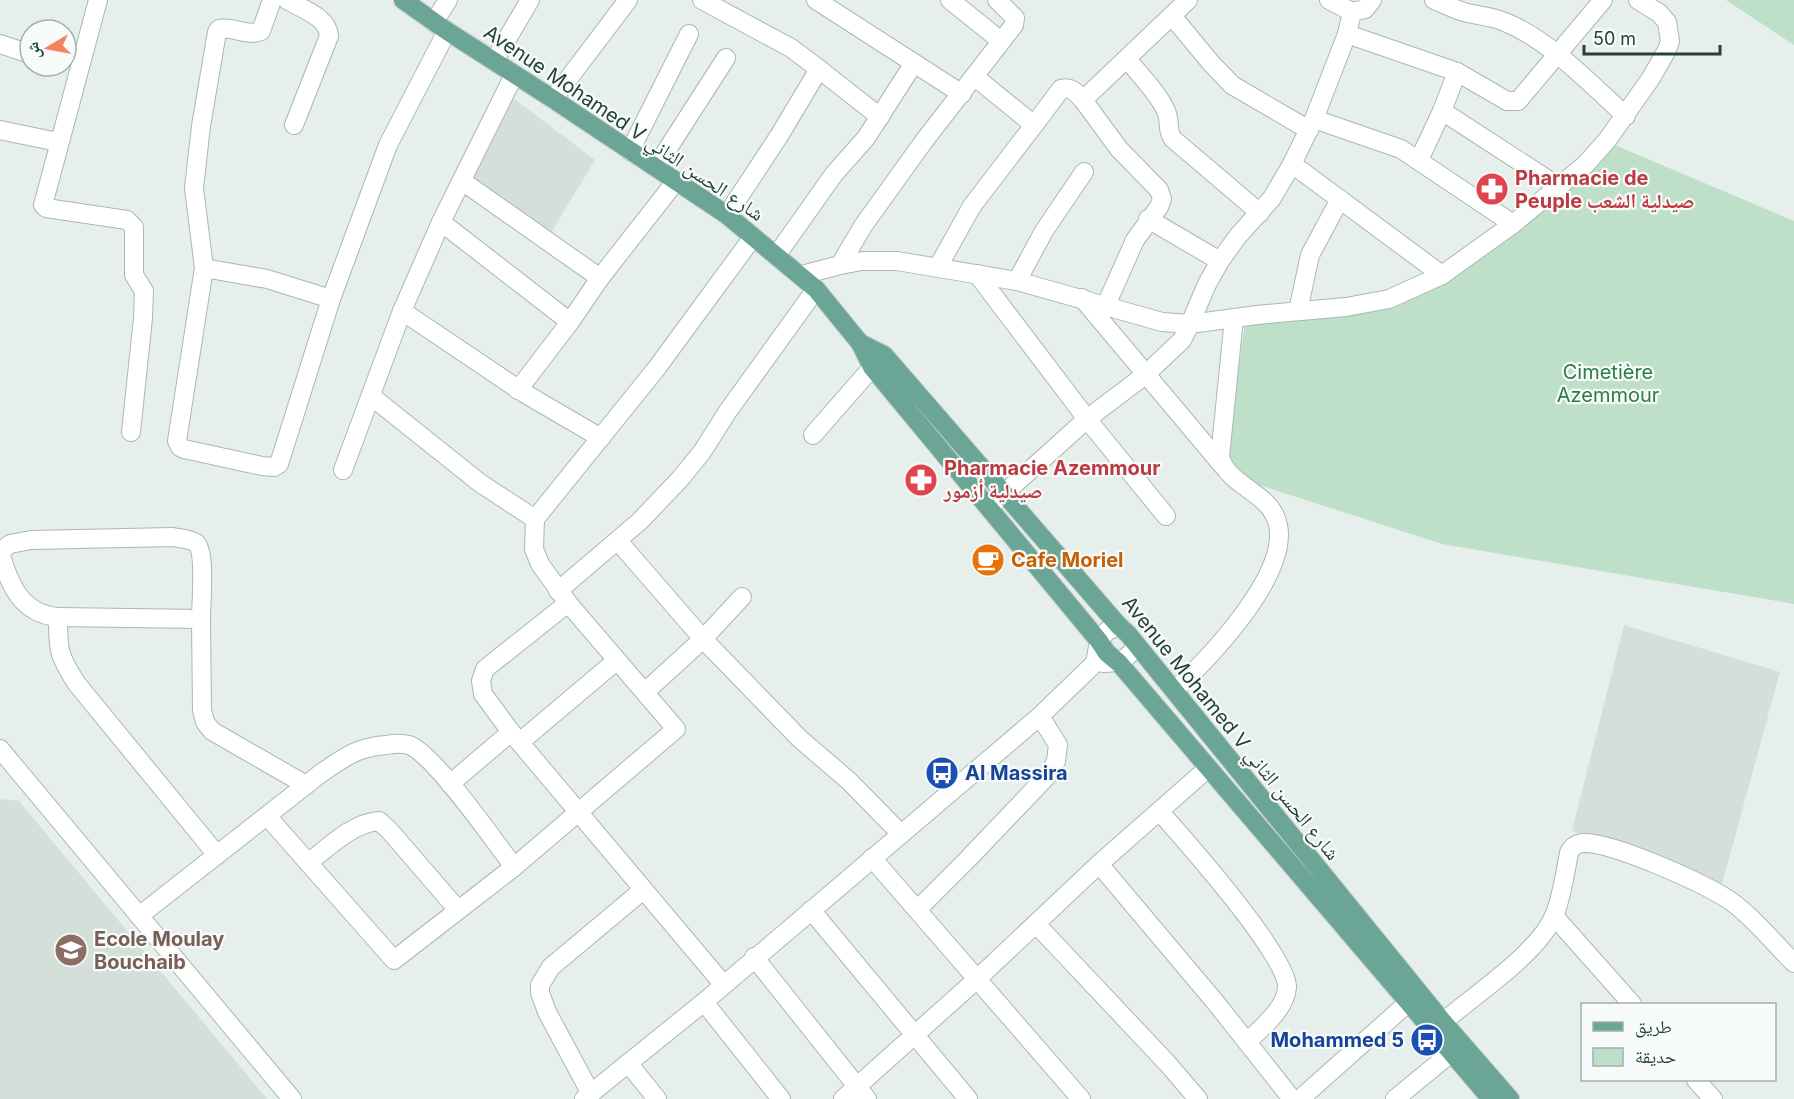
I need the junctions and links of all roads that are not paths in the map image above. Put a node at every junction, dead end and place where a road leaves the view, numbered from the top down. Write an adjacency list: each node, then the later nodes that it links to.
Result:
1 (98, 0): 28 (street)
2 (272, 0): 69 (street)
3 (287, 0): 46 (street)
4 (403, 0): 22 (main road, Avenue Mohamed V شارع الحسن الثاني)
5 (448, 0): 22 (street)
6 (530, 0): 32 (street)
7 (628, 0): 40 (street)
8 (702, 0): 34 (street)
9 (816, 0): 33 (street)
10 (950, 0): 25 (street)
11 (997, 0): 25 (street)
12 (1188, 0): 21 (street)
13 (1329, 0): 20 (street)
14 (1372, 0): 20 (street)
15 (1434, 0): 18 (street)
16 (1603, 0): 29 (street)
17 (1638, 0): 19 (street)
18 (1462, 5): 29 (street)
19 (1662, 7): 43 (street)
20 (1352, 12): 24 (street)
21 (1172, 16): 31 (street); 45 (street)
22 (441, 26): 32 (main road, Avenue Mohamed V شارع الحسن الثاني); 77 (street)
23 (689, 34): 50 (street)
24 (1347, 34): 35 (street); 45 (street)
25 (1000, 41): 37 (street)
26 (0, 44): 27 (street)
27 (18, 50)
28 (78, 54)
29 (1558, 56): 35 (street); 43 (street)
30 (726, 58): 53 (street)
31 (1127, 59): 41 (street); 59 (street)
32 (494, 61): 36 (main road, Avenue Mohamed V شارع الحسن الثاني)
33 (914, 63): 39 (street); 44 (street)
34 (819, 69): 44 (street); 60 (street)
35 (1457, 72): 42 (street)
36 (514, 75): 40 (main road, Avenue Mohamed V شارع الحسن الثاني); 55 (street)
37 (975, 77): 39 (street); 47 (street)
38 (71, 78): 49 (street)
39 (962, 94): 67 (street)
40 (553, 99): 50 (main road, Avenue Mohamed V شارع الحسن الثاني)
41 (1083, 100): 47 (street); 61 (street)
42 (1442, 111): 51 (street); 57 (street)
43 (1626, 116): 57 (street)
44 (880, 117): 65 (street)
45 (1311, 124): 51 (street); 52 (street)
46 (294, 125)
47 (1034, 125): 68 (street)
48 (0, 130): 49 (street)
49 (58, 142): 89 (street)
50 (630, 151): 53 (main road, Avenue Mohamed V شارع الحسن الثاني)
51 (1419, 160): 63 (street)
52 (1292, 164): 58 (street); 59 (street)
53 (656, 167): 56 (main road, Avenue Mohamed V شارع الحسن الثاني)
54 (1084, 172): 74 (street)
55 (462, 181): 62 (street); 73 (street)
56 (676, 182): 60 (main road, Avenue Mohamed V شارع الحسن الثاني); 73 (street)
57 (1559, 187): 63 (street)
58 (1340, 199): 72 (street); 80 (street)
59 (1260, 213): 66 (street)
60 (727, 215): 64 (main road, Avenue Mohamed V شارع الحسن الثاني)
61 (1149, 219): 66 (street); 78 (street)
62 (441, 222): 79 (street); 82 (street)
63 (1513, 224): 72 (street)
64 (753, 237): 65 (main road, Avenue Mohamed V شارع الحسن الثاني); 91 (street)
65 (776, 256): 71 (main road, Avenue Mohamed V شارع الحسن الثاني)
66 (1220, 261): 83 (street)
67 (840, 265): 68 (street); 71 (street)
68 (938, 267): 70 (street)
69 (204, 268): 77 (street); 77 (street)
70 (977, 274): 74 (street); 88 (street)
71 (801, 275): 75 (main road, Avenue Mohamed V شارع الحسن الثاني)
72 (1442, 275): 80 (street)
73 (600, 278): 82 (street)
74 (1017, 281): 76 (street)
75 (816, 289): 84 (main road, Avenue Mohamed V شارع الحسن الثاني); 98 (street)
76 (1082, 298): 78 (street); 85 (street)
77 (331, 299)
78 (1106, 305): 83 (street)
79 (402, 311): 86 (street); 87 (street)
80 (1298, 311): 81 (street)
81 (1234, 318): 83 (street); 92 (street)
82 (570, 322): 86 (street)
83 (1190, 324): 85 (street)
84 (878, 361): 90 (street); 94 (main road, Avenue Mohamed V شارع الحسن الثاني); 95 (main road, Avenue Mohamed V شارع الحسن الثاني)
85 (1145, 375): 88 (street); 92 (street)
86 (518, 390): 91 (street)
87 (371, 396): 93 (street); 97 (street)
88 (1087, 419): 94 (street); 96 (street)
89 (131, 432)
90 (813, 435)
91 (601, 438): 97 (street)
92 (1223, 466): 111 (street)
93 (343, 470)
94 (1004, 494): 95 (street); 104 (main road, Avenue Mohamed V شارع الحسن الثاني)
95 (989, 507): 106 (main road, Avenue Mohamed V شارع الحسن الثاني)
96 (1166, 516)
97 (535, 519): 100 (street)
98 (618, 541): 100 (street); 105 (street)
99 (0, 552): 102 (street); 103 (street)
100 (563, 597): 108 (street); 114 (street)
101 (742, 597): 105 (street)
102 (58, 617): 103 (street); 123 (street)
103 (201, 619): 118 (street)
104 (1119, 626): 106 (street); 107 (main road, Avenue Mohamed V شارع الحسن الثاني)
105 (703, 639): 112 (street); 122 (street)
106 (1100, 641): 109 (street); 110 (main road, Avenue Mohamed V شارع الحسن الثاني)
107 (1136, 646): 110 (street); 111 (main road, Avenue Mohamed V شارع الحسن الثاني)
108 (616, 660): 112 (street); 114 (street)
109 (1095, 663): 110 (street); 113 (street)
110 (1119, 663): 116 (main road, Avenue Mohamed V شارع الحسن الثاني)
111 (1174, 691): 139 (main road, Avenue Mohamed V شارع الحسن الثاني)
112 (645, 692): 120 (street)
113 (1040, 716): 122 (street); 129 (street)
114 (515, 737): 117 (street); 120 (street)
115 (0, 749): 132 (street)
116 (1207, 769): 119 (street); 139 (main road, Avenue Mohamed V شارع الحسن الثاني)
117 (450, 784): 118 (street); 127 (street)
118 (306, 785): 121 (street)
119 (1160, 812): 126 (street); 144 (street)
120 (578, 813): 127 (street); 128 (street)
121 (267, 816): 123 (street); 125 (street)
122 (900, 833): 124 (street)
123 (217, 855): 132 (street)
124 (872, 858): 129 (street); 131 (street)
125 (308, 863): 130 (street); 130 (street)
126 (1099, 864): 134 (street); 144 (street)
127 (514, 867): 130 (street)
128 (643, 890): 138 (street); 149 (street)
129 (918, 909): 137 (street)
130 (458, 910)
131 (811, 910): 135 (street); 143 (street)
132 (140, 916): 150 (street)
133 (1554, 916): 136 (street); 141 (street); 142 (street)
134 (1036, 924): 137 (street); 156 (street)
135 (754, 957): 138 (street); 148 (street)
136 (1793, 957)
137 (976, 980): 143 (street); 155 (street)
138 (723, 984): 140 (street)
139 (1415, 998): 142 (main road, Avenue Mohamed V شارع الحسن الثاني); 158 (street)
140 (704, 1002): 146 (street); 152 (street)
141 (1630, 1003)
142 (1438, 1026): 145 (main road, Avenue Mohamed V شارع الحسن الثاني); 161 (main road, Avenue Mohamed V شارع الحسن الثاني)
143 (914, 1035): 148 (street); 154 (street)
144 (1247, 1042): 157 (street)
145 (1451, 1053): 159 (street); 160 (main road, Avenue Mohamed V شارع الحسن الثاني)
146 (628, 1063): 149 (street); 151 (street)
147 (1697, 1081): 162 (street)
148 (862, 1093): 153 (street)
149 (588, 1096)
150 (292, 1099)
151 (657, 1099)
152 (781, 1099)
153 (843, 1099)
154 (968, 1099)
155 (1081, 1099)
156 (1198, 1099)
157 (1292, 1099)
158 (1300, 1099)
159 (1395, 1099)
160 (1491, 1099)
161 (1510, 1099)
162 (1713, 1099)

